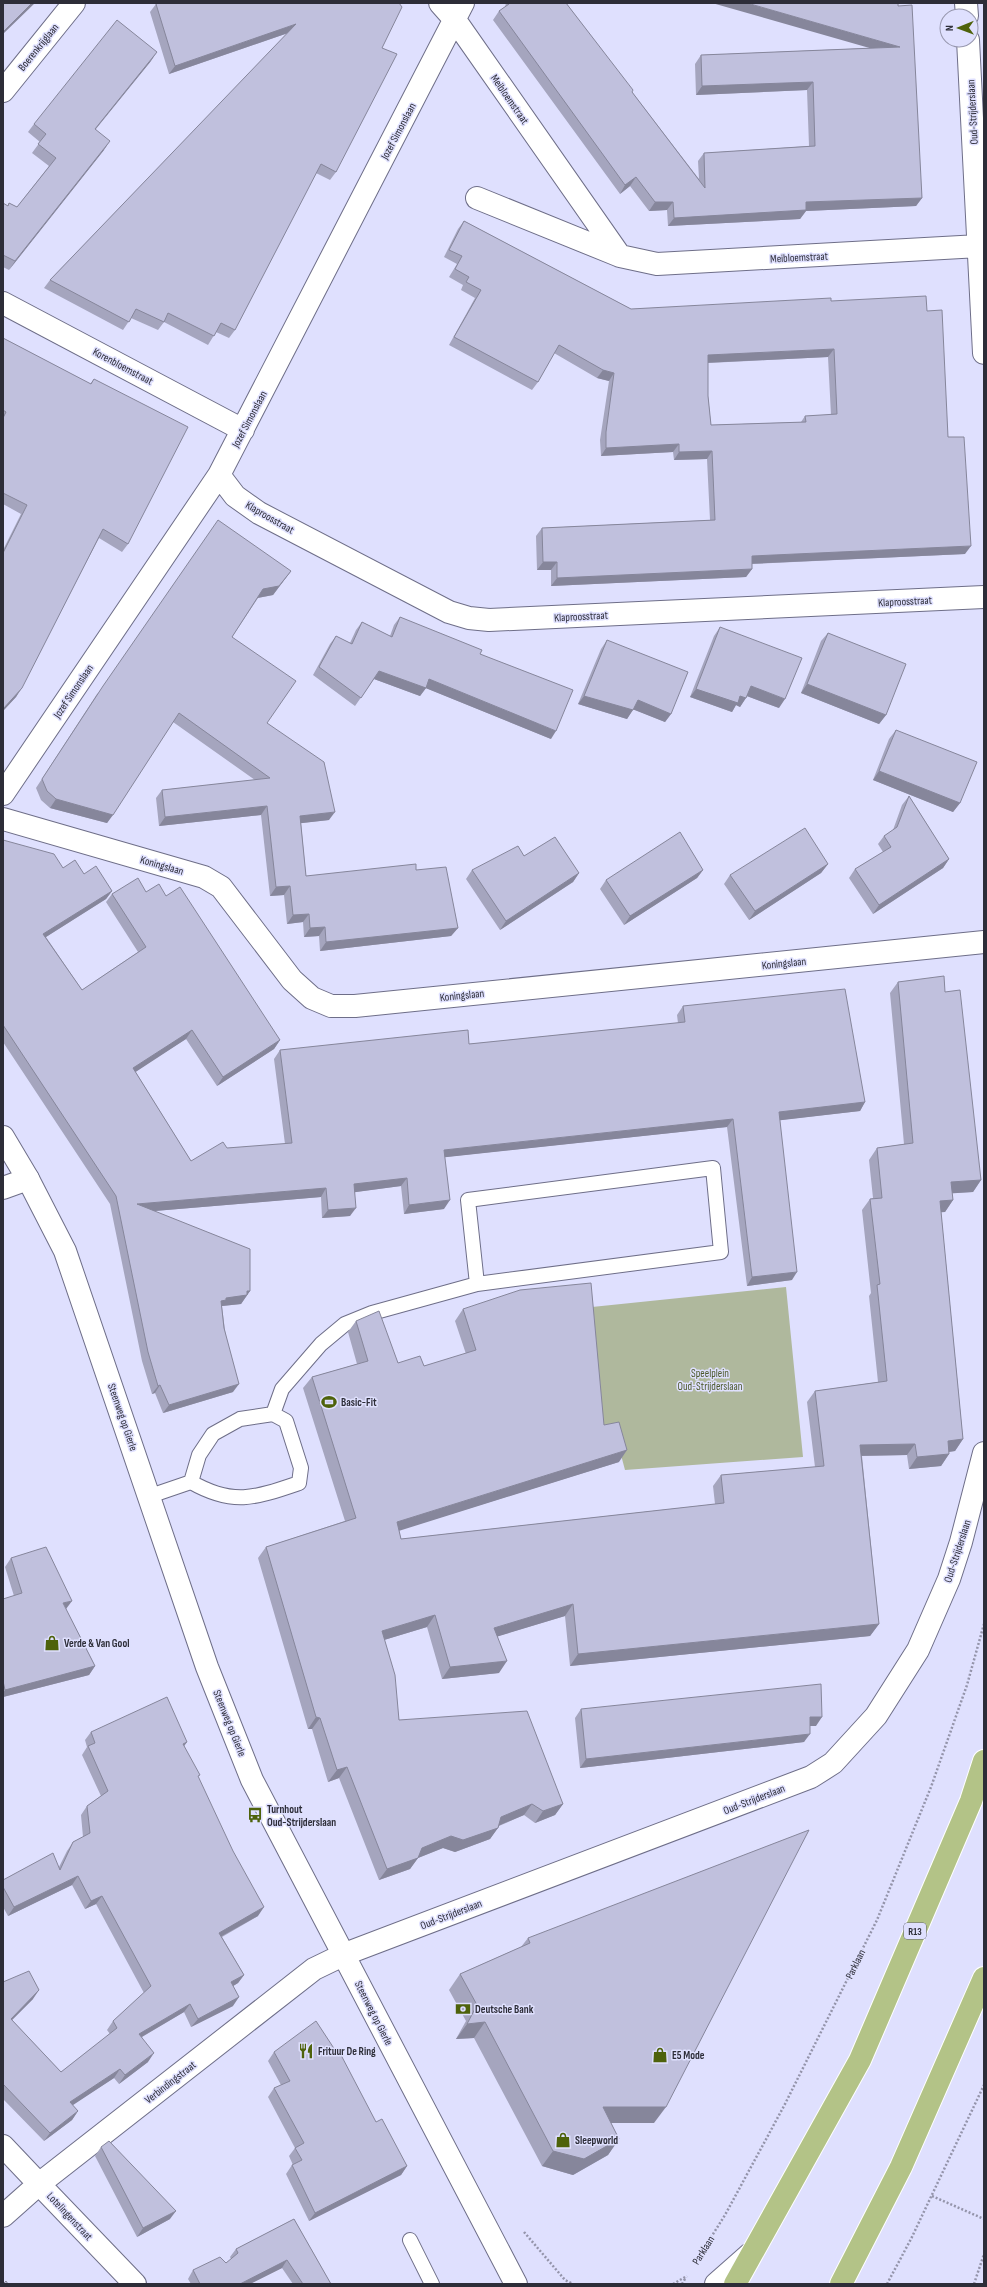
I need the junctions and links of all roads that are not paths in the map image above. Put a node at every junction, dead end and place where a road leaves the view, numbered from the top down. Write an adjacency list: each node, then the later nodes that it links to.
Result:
1 (74, 3): 5 (street, Boerenkrijglaan)
2 (440, 3): 3 (street)
3 (459, 12): 8 (street, Meibloemstraat); 11 (street, Jozef Simonslaan)
4 (968, 48): 7 (street, Oud-Strijderslaan)
5 (3, 91)
6 (477, 198): 8 (street, Meibloemstraat)
7 (979, 246): 8 (street, Meibloemstraat); 10 (street, Oud-Strijderslaan)
8 (620, 256)
9 (3, 303): 11 (street, Korenbloemstraat)
10 (984, 353)
11 (243, 430): 12 (street, Jozef Simonslaan)
12 (219, 475): 13 (street, Klaproosstraat); 14 (street, Jozef Simonslaan)
13 (984, 597)
14 (3, 794)
15 (3, 819): 16 (street, Koningslaan)
16 (984, 942)
17 (3, 1136): 18 (street, Steenweg op Gierle)
18 (28, 1179): 19 (street); 24 (street, Steenweg op Gierle)
19 (3, 1188)
20 (478, 1284): 20 (lane); 21 (lane)
21 (273, 1414): 23 (lane); 23 (lane)
22 (984, 1453): 26 (street, Oud-Strijderslaan)
23 (191, 1482): 24 (lane)
24 (150, 1496): 26 (street, Steenweg op Gierle)
25 (984, 1761): 32 (main road, R13)
26 (345, 1954): 29 (street, Verbindingstraat); 35 (street, Steenweg op Gierle)
27 (984, 1978): 38 (main road)
28 (3, 2146): 29 (street)
29 (40, 2184): 30 (street, Lotelingenstraat); 33 (street, Lotelingenstraat)
30 (3, 2216)
31 (410, 2240): 34 (lane)
32 (756, 2250): 36 (street); 37 (main road, R13)
33 (135, 2284)
34 (432, 2284)
35 (516, 2284)
36 (716, 2284)
37 (736, 2284)
38 (841, 2284)

